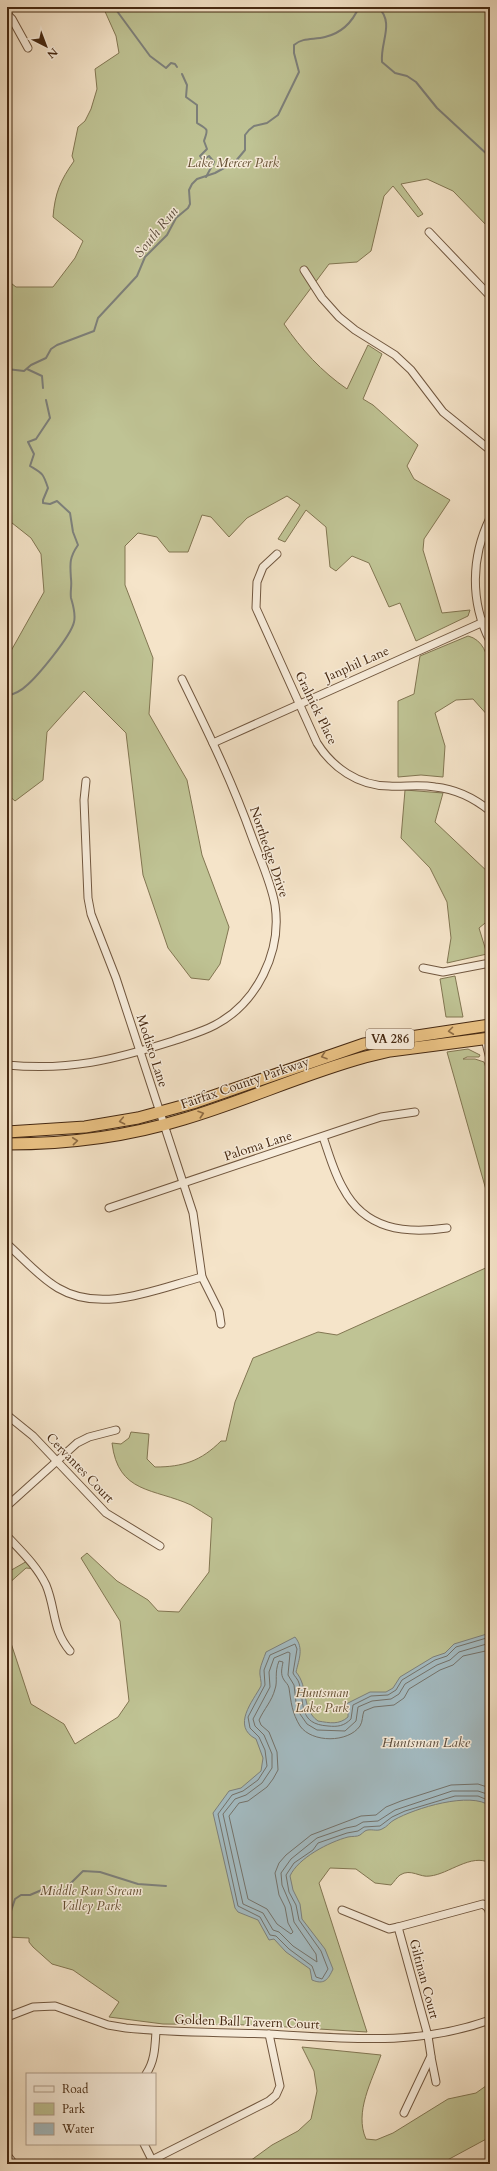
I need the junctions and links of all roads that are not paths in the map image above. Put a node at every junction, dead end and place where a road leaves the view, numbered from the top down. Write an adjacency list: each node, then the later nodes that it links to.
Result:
1 (7, 14): 2 (street)
2 (28, 48)
3 (429, 232): 5 (street)
4 (304, 270): 6 (street)
5 (490, 296)
6 (490, 450)
7 (490, 518): 10 (street)
8 (277, 554): 13 (street, Gralnick Place)
9 (490, 619): 10 (street, Janphil Lane)
10 (481, 622): 11 (street); 13 (street, Janphil Lane)
11 (490, 641)
12 (182, 679): 14 (street, Northedge Drive)
13 (299, 703): 14 (street, Janphil Lane); 16 (street, Gralnick Place)
14 (213, 743): 21 (street, Northedge Drive)
15 (86, 781): 21 (street, Modisto Lane)
16 (490, 811)
17 (490, 963): 18 (street)
18 (423, 968)
19 (490, 1025): 25 (highway, Fairfax County Parkway / VA 286, one-way to 25)
20 (487, 1038): 22 (street); 26 (highway, Fairfax County Parkway / VA 286, one-way to 20)
21 (139, 1052): 23 (street, Northedge Drive); 25 (street, Modisto Lane)
22 (490, 1059)
23 (7, 1064)
24 (415, 1112): 28 (street, Paloma Lane)
25 (160, 1113): 26 (street, Modisto Lane); 27 (highway, Fairfax County Parkway / VA 286, one-way to 27)
26 (164, 1125): 29 (highway, Fairfax County Parkway / VA 286, one-way to 26); 30 (street, Modisto Lane)
27 (7, 1132)
28 (323, 1137): 30 (street, Paloma Lane); 32 (street)
29 (7, 1144)
30 (183, 1183): 31 (street, Paloma Lane); 34 (street, Modisto Lane)
31 (109, 1208)
32 (447, 1228)
33 (7, 1244): 34 (street)
34 (202, 1277): 35 (street, Modisto Lane)
35 (221, 1324)
36 (7, 1415): 38 (street, Cervantes Court)
37 (116, 1430): 38 (street)
38 (56, 1460): 39 (street); 41 (street, Cervantes Court)
39 (7, 1506)
40 (7, 1536): 42 (street)
41 (160, 1546)
42 (70, 1651)
43 (342, 1910): 45 (street, Giltinan Court)
44 (490, 1914): 45 (street, Giltinan Court)
45 (398, 1927): 50 (street, Giltinan Court)
46 (7, 2017): 48 (street, Golden Ball Tavern Court)
47 (490, 2020): 50 (street, Golden Ball Tavern Court)
48 (156, 2031): 49 (street, Golden Ball Tavern Court); 52 (street)
49 (269, 2034): 50 (street, Golden Ball Tavern Court); 57 (street)
50 (428, 2036): 51 (street, Giltinan Court)
51 (431, 2056): 53 (street, Giltinan Court); 54 (street)
52 (147, 2073)
53 (436, 2082)
54 (404, 2113)
55 (144, 2145): 57 (street)
56 (7, 2154): 58 (street)
57 (153, 2162)
58 (14, 2164)

